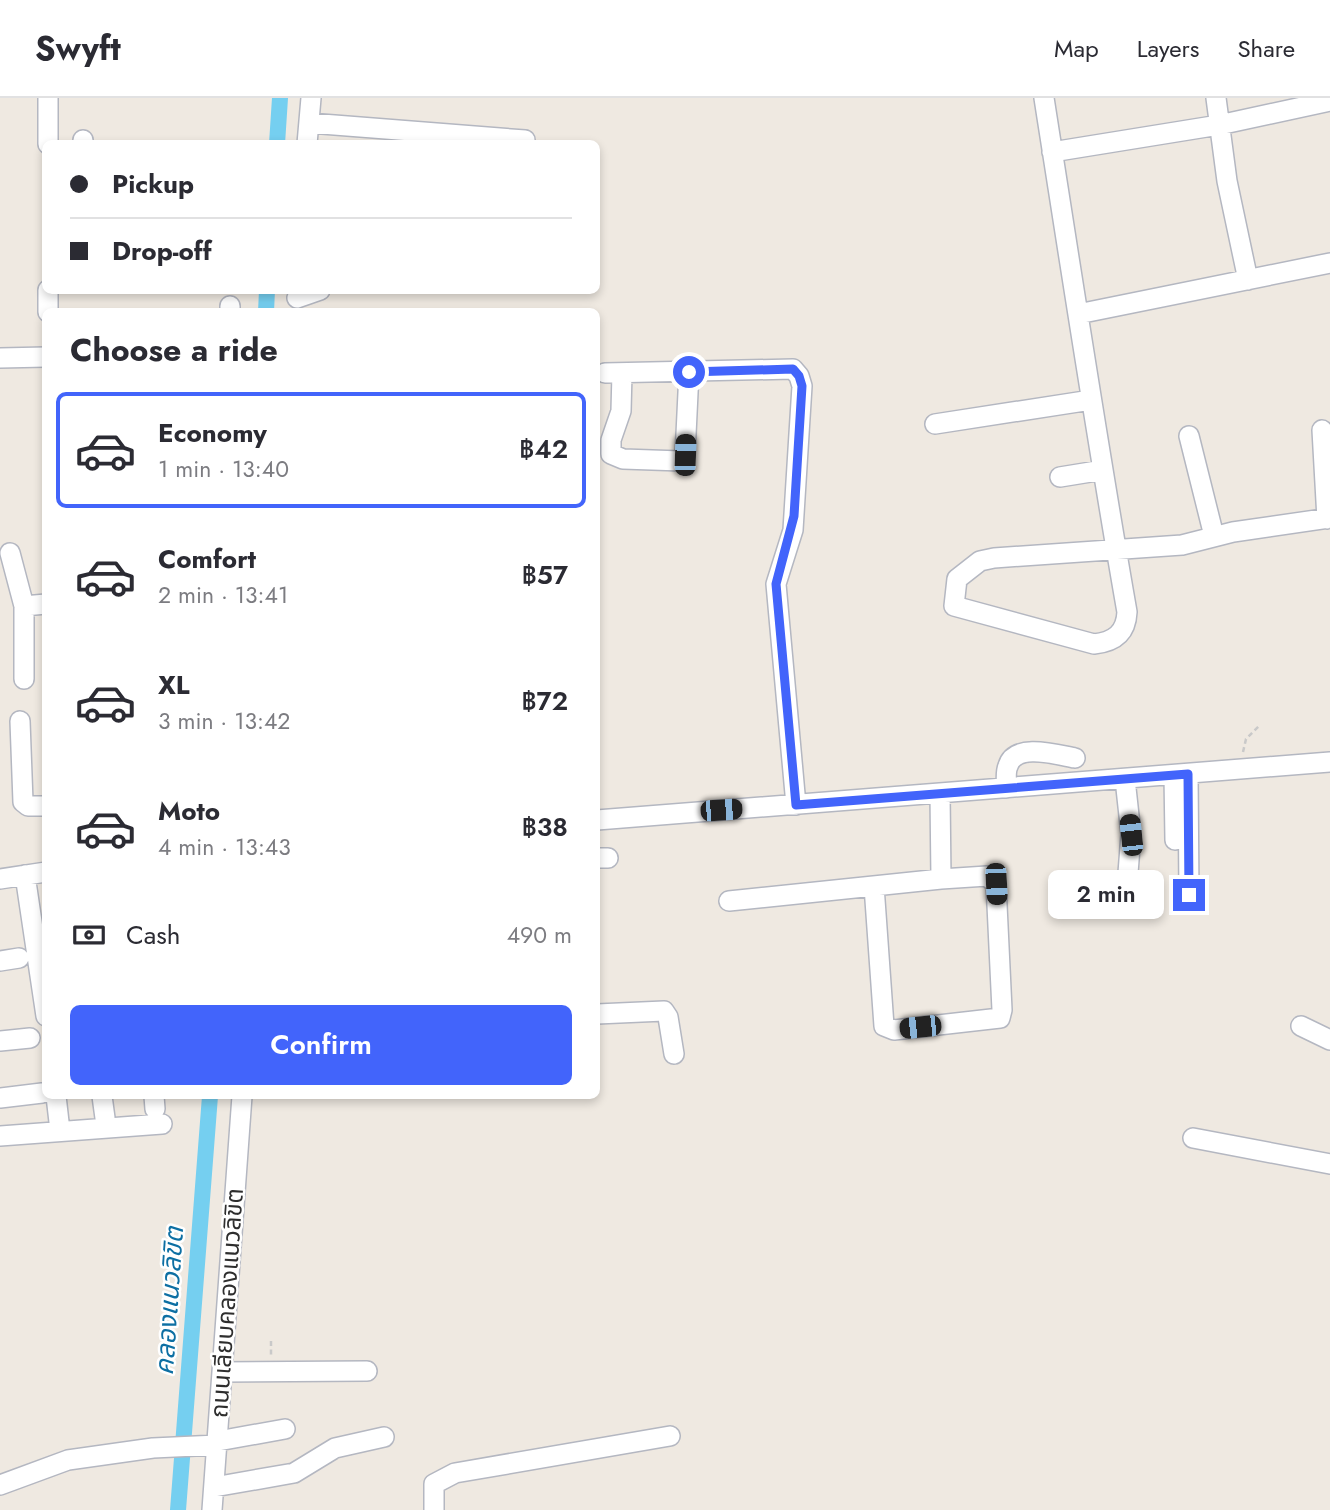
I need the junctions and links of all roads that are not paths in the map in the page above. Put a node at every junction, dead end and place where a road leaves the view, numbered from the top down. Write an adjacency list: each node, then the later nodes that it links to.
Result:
1 (48, 98): 8 (street)
2 (311, 98): 6 (street)
3 (1044, 98): 11 (street)
4 (1216, 98): 7 (street)
5 (1330, 101): 7 (street)
6 (309, 122): 9 (street); 10 (street)
7 (1219, 125): 11 (street); 13 (street)
8 (48, 140)
9 (307, 140)
10 (525, 140)
11 (1052, 152): 14 (street)
12 (1330, 263): 13 (street)
13 (1248, 280): 14 (street)
14 (1078, 314): 18 (street)
15 (42, 357): 16 (street)
16 (0, 358)
17 (689, 372): 17 (street); 38 (street)
18 (1091, 400): 19 (street); 22 (street)
19 (935, 424)
20 (1322, 430): 24 (street)
21 (1189, 436): 25 (street)
22 (1103, 470): 23 (street); 26 (street)
23 (1060, 477)
24 (1328, 519): 25 (street)
25 (1214, 536): 26 (street)
26 (1116, 548): 26 (street)
27 (10, 552): 29 (street)
28 (42, 604): 29 (street)
29 (24, 606): 30 (street)
30 (24, 679)
31 (20, 721): 39 (street)
32 (1075, 758): 36 (street)
33 (1330, 762): 34 (street)
34 (1181, 774): 35 (street); 43 (street); 48 (street)
35 (1125, 779): 36 (street); 47 (street)
36 (1006, 788): 37 (street)
37 (940, 794): 38 (street); 45 (street)
38 (796, 805): 40 (street)
39 (42, 806)
40 (600, 820)
41 (42, 873): 42 (street)
42 (25, 875): 44 (street); 50 (street)
43 (1175, 876)
44 (0, 879)
45 (941, 879): 46 (street); 46 (street)
46 (874, 886): 49 (street)
47 (1130, 891)
48 (1189, 895)
49 (729, 901)
50 (42, 989)
51 (600, 1014): 56 (street)
52 (1301, 1026): 54 (street)
53 (30, 1038): 55 (street)
54 (1330, 1040)
55 (0, 1041)
56 (674, 1054)
57 (42, 1095): 58 (street)
58 (0, 1098)
59 (50, 1099): 64 (street)
60 (102, 1099): 63 (street)
61 (242, 1099): 69 (street, ถนนเลียบคลองแนวลิขิต)
62 (157, 1109): 65 (street)
63 (105, 1118)
64 (59, 1122)
65 (0, 1136)
66 (1193, 1138): 67 (street)
67 (1330, 1164)
68 (367, 1371): 69 (street)
69 (222, 1372): 73 (street, ถนนเลียบคลองแนวลิขิต)
70 (285, 1429): 73 (street)
71 (670, 1436): 77 (street)
72 (384, 1437): 75 (street)
73 (213, 1443): 74 (street); 75 (street, ถนนเลียบคลองแนวลิขิต)
74 (0, 1485)
75 (214, 1487): 76 (street, ถนนเลียบคลองแนวลิขิต)
76 (212, 1510)
77 (434, 1510)

